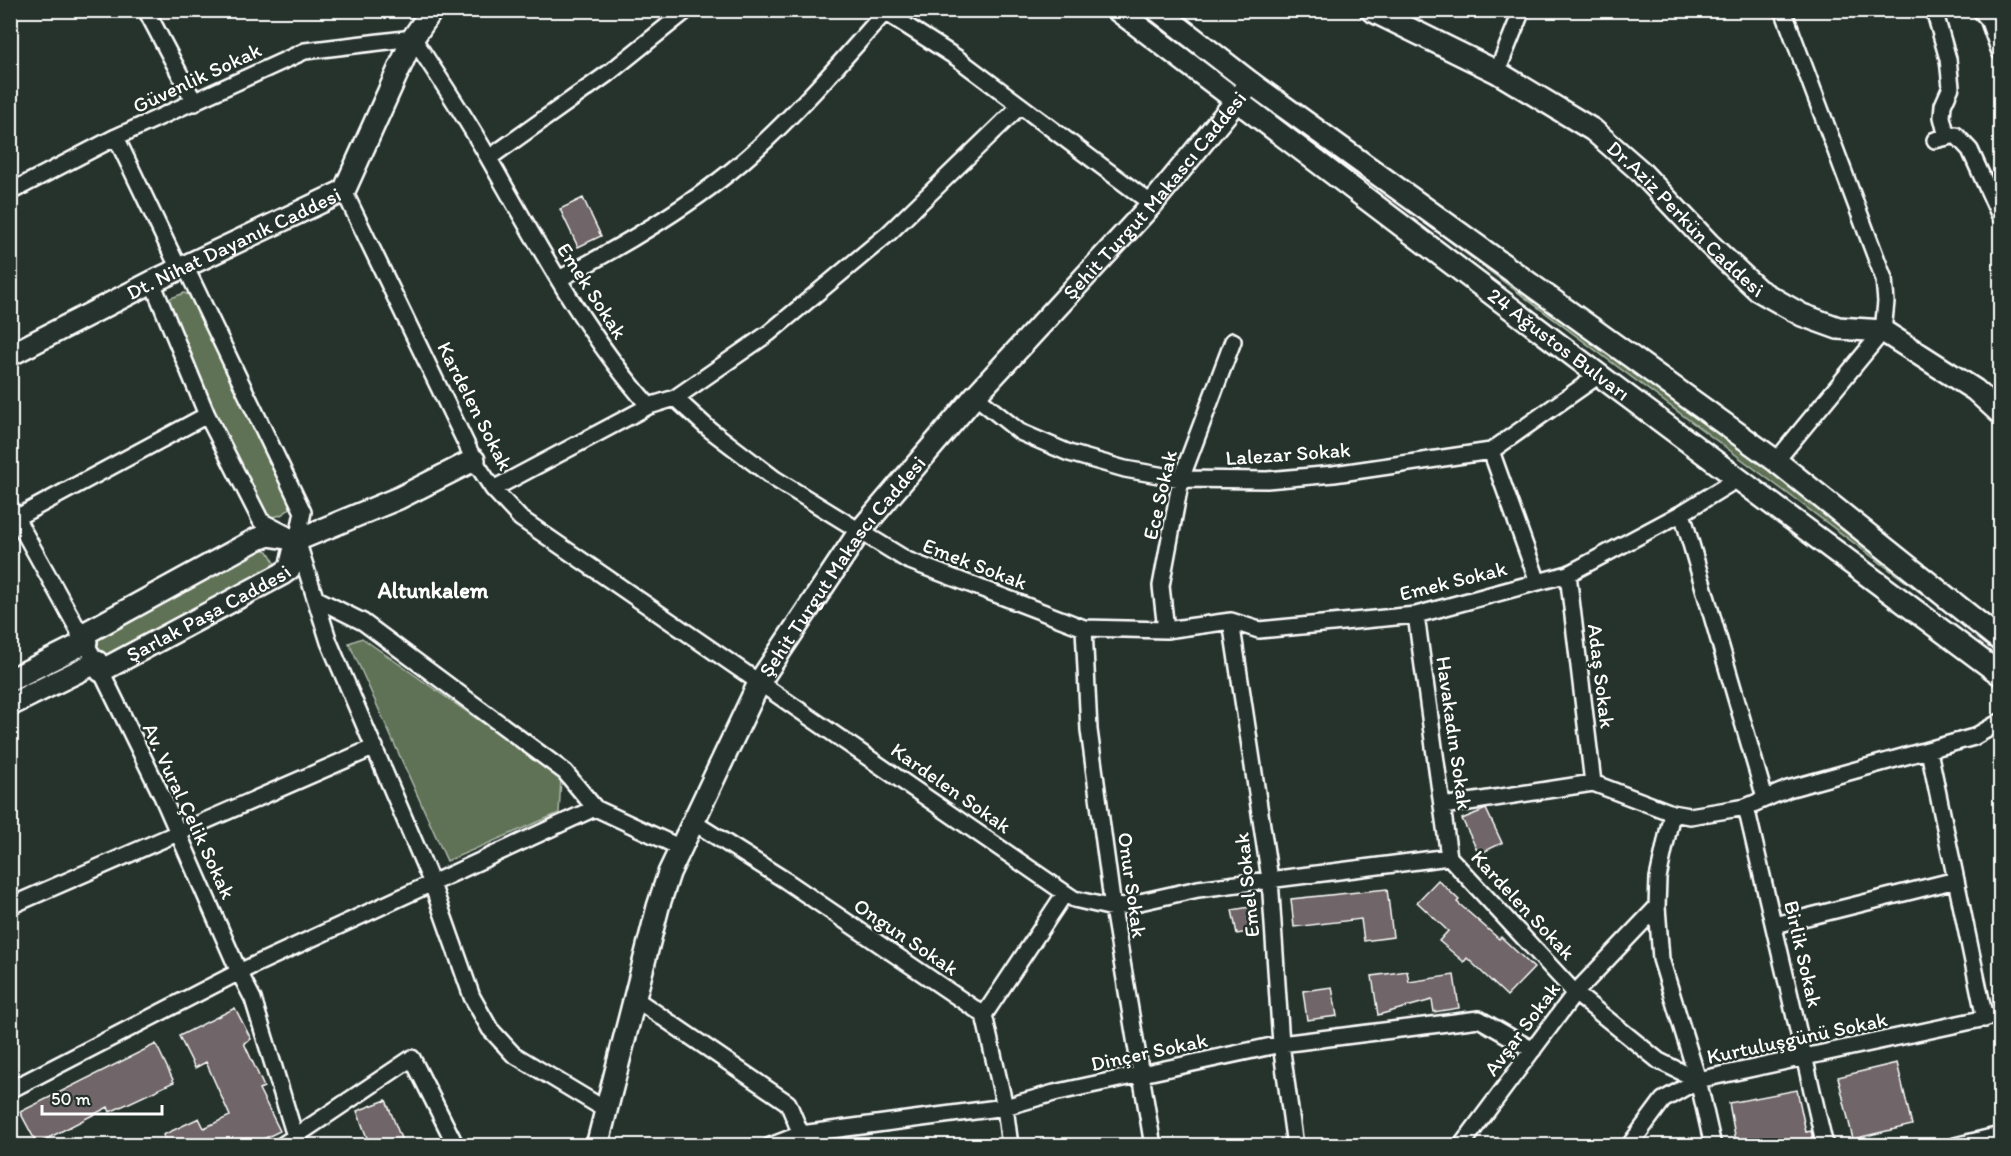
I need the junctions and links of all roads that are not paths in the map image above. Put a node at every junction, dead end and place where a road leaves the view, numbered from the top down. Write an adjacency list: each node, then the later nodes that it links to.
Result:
1 (146, 10): 16 (street)
2 (432, 10): 12 (street, Dt. Nihat Dayanık Caddesi)
3 (687, 10): 20 (street)
4 (1117, 10): 17 (street, 24 Ağustos Bulvarı)
5 (1157, 10): 15 (street, 24 Ağustos Bulvarı)
6 (1371, 10): 14 (street, Dr.Aziz Perkün Caddesi)
7 (1522, 10): 14 (street)
8 (1783, 10): 28 (street)
9 (1934, 10): 24 (street)
10 (1980, 10): 13 (street)
11 (884, 11): 18 (street); 26 (street)
12 (413, 38): 16 (street, Güvenlik Sokak); 20 (street, Emek Sokak); 21 (street, Dt. Nihat Dayanık Caddesi)
13 (2001, 51)
14 (1497, 72): 28 (street, Dr.Aziz Perkün Caddesi)
15 (1251, 82): 17 (street, Şehit Turgut Makascı Caddesi); 39 (street, 24 Ağustos Bulvarı)
16 (195, 102): 19 (street, Güvenlik Sokak)
17 (1236, 102): 23 (street, Şehit Turgut Makascı Caddesi); 31 (street, 24 Ağustos Bulvarı)
18 (1019, 106): 23 (street); 33 (street)
19 (116, 137): 22 (street, Güvenlik Sokak); 25 (street)
20 (489, 158): 26 (street, Emek Sokak)
21 (344, 191): 25 (street, Dt. Nihat Dayanık Caddesi); 38 (street, Kardelen Sokak)
22 (10, 192)
23 (1152, 204): 32 (street, Şehit Turgut Makascı Caddesi)
24 (2001, 216)
25 (182, 268): 27 (street, Dt. Nihat Dayanık Caddesi); 46 (street)
26 (559, 279): 34 (street, Emek Sokak)
27 (152, 282): 30 (street, Dt. Nihat Dayanık Caddesi); 36 (street)
28 (1883, 331): 35 (street, Dr.Aziz Perkün Caddesi); 39 (street)
29 (1233, 341): 41 (street, Ece Sokak)
30 (10, 355)
31 (1599, 375): 37 (street, Lalezar Sokak); 40 (street, 24 Ağustos Bulvarı)
32 (975, 396): 41 (street, Lalezar Sokak); 45 (street, Şehit Turgut Makascı Caddesi)
33 (675, 398): 34 (street); 45 (street, Emek Sokak)
34 (649, 406): 42 (street)
35 (2001, 413)
36 (207, 415): 44 (street); 46 (street)
37 (1491, 451): 41 (street, Lalezar Sokak); 48 (street)
38 (474, 460): 42 (street, Kardelen Sokak); 46 (street, Şarlak Paşa Caddesi)
39 (1776, 461): 55 (street, 24 Ağustos Bulvarı)
40 (1740, 478): 43 (street, Emek Sokak); 57 (street, 24 Ağustos Bulvarı)
41 (1181, 479): 53 (street, Ece Sokak)
42 (493, 489): 59 (street, Kardelen Sokak)
43 (1682, 513): 47 (street, Emek Sokak); 65 (street)
44 (12, 516): 54 (street, Av. Vural Çelik Sokak)
45 (860, 531): 52 (street, Emek Sokak); 59 (street, Şehit Turgut Makascı Caddesi)
46 (297, 540): 49 (street); 54 (street, Şarlak Paşa Caddesi); 56 (street, Şarlak Paşa Caddesi)
47 (1568, 574): 48 (street, Emek Sokak); 64 (street, Adaş Sokak)
48 (1538, 582): 50 (street, Emek Sokak)
49 (315, 598): 62 (street); 68 (street)
50 (1416, 615): 51 (street, Emek Sokak); 66 (street, Havakadın Sokak)
51 (1231, 621): 53 (street, Emek Sokak); 74 (street, Emel Sokak)
52 (1084, 628): 53 (street, Emek Sokak); 80 (street, Onur Sokak)
53 (1166, 630)
54 (84, 639): 56 (street, Av. Vural Çelik Sokak); 58 (street, Şarlak Paşa Caddesi)
55 (2001, 640)
56 (99, 667): 60 (street, Şarlak Paşa Caddesi); 71 (street, Av. Vural Çelik Sokak)
57 (2001, 674)
58 (10, 680)
59 (760, 681): 70 (street, Şehit Turgut Makascı Caddesi); 77 (street, Kardelen Sokak)
60 (10, 705)
61 (2001, 722): 63 (street)
62 (375, 747): 71 (street); 76 (street)
63 (1929, 751): 65 (street); 75 (street)
64 (1593, 783): 66 (street); 69 (street)
65 (1765, 798): 67 (street)
66 (1443, 806): 73 (street, Havakadın Sokak)
67 (1746, 807): 69 (street); 81 (street, Birlik Sokak)
68 (595, 808): 72 (street); 76 (street)
69 (1672, 813): 79 (street)
70 (693, 822): 72 (street, Şehit Turgut Makascı Caddesi); 85 (street, Ongun Sokak)
71 (178, 833): 78 (street); 82 (street, Av. Vural Çelik Sokak)
72 (681, 848): 84 (street, Şehit Turgut Makascı Caddesi)
73 (1449, 857): 74 (street, Kardelen Sokak); 83 (street, Kardelen Sokak)
74 (1270, 879): 80 (street, Kardelen Sokak); 88 (street, Emel Sokak)
75 (1956, 880): 81 (street); 87 (street)
76 (431, 881): 82 (street); 95 (street)
77 (1065, 893): 80 (street, Kardelen Sokak); 85 (street)
78 (10, 906)
79 (1657, 907): 83 (street, Avşar Sokak); 92 (street)
80 (1113, 908): 91 (street, Onur Sokak)
81 (1775, 925): 90 (street, Birlik Sokak)
82 (239, 972): 93 (street); 98 (street, Av. Vural Çelik Sokak)
83 (1575, 993): 89 (street, Avşar Sokak); 92 (street, Kardelen Sokak)
84 (634, 998): 95 (street, Şehit Turgut Makascı Caddesi); 96 (street)
85 (984, 1015): 94 (street)
86 (2001, 1015): 87 (street, Kurtuluşgünü Sokak)
87 (1985, 1019): 90 (street, Kurtuluşgünü Sokak)
88 (1281, 1044): 89 (street, Dinçer Sokak); 91 (street, Dinçer Sokak); 105 (street, Emel Sokak)
89 (1533, 1050): 106 (street, Avşar Sokak)
90 (1806, 1058): 92 (street, Kurtuluşgünü Sokak); 109 (street, Birlik Sokak)
91 (1140, 1076): 94 (street, Dinçer Sokak); 104 (street, Onur Sokak)
92 (1698, 1080): 107 (street, Kurtuluşgünü Sokak); 108 (street)
93 (10, 1090)
94 (1005, 1107): 96 (street, Dinçer Sokak); 103 (street)
95 (606, 1110): 101 (street, Şehit Turgut Makascı Caddesi)
96 (801, 1134): 102 (street, Dinçer Sokak)
97 (2001, 1135): 110 (street)
98 (297, 1142): 99 (street); 100 (street)
99 (281, 1146)
100 (456, 1146)
101 (597, 1146)
102 (770, 1146)
103 (1010, 1146)
104 (1153, 1146)
105 (1295, 1146)
106 (1461, 1146)
107 (1629, 1146)
108 (1713, 1146)
109 (1826, 1146)
110 (1955, 1146)

